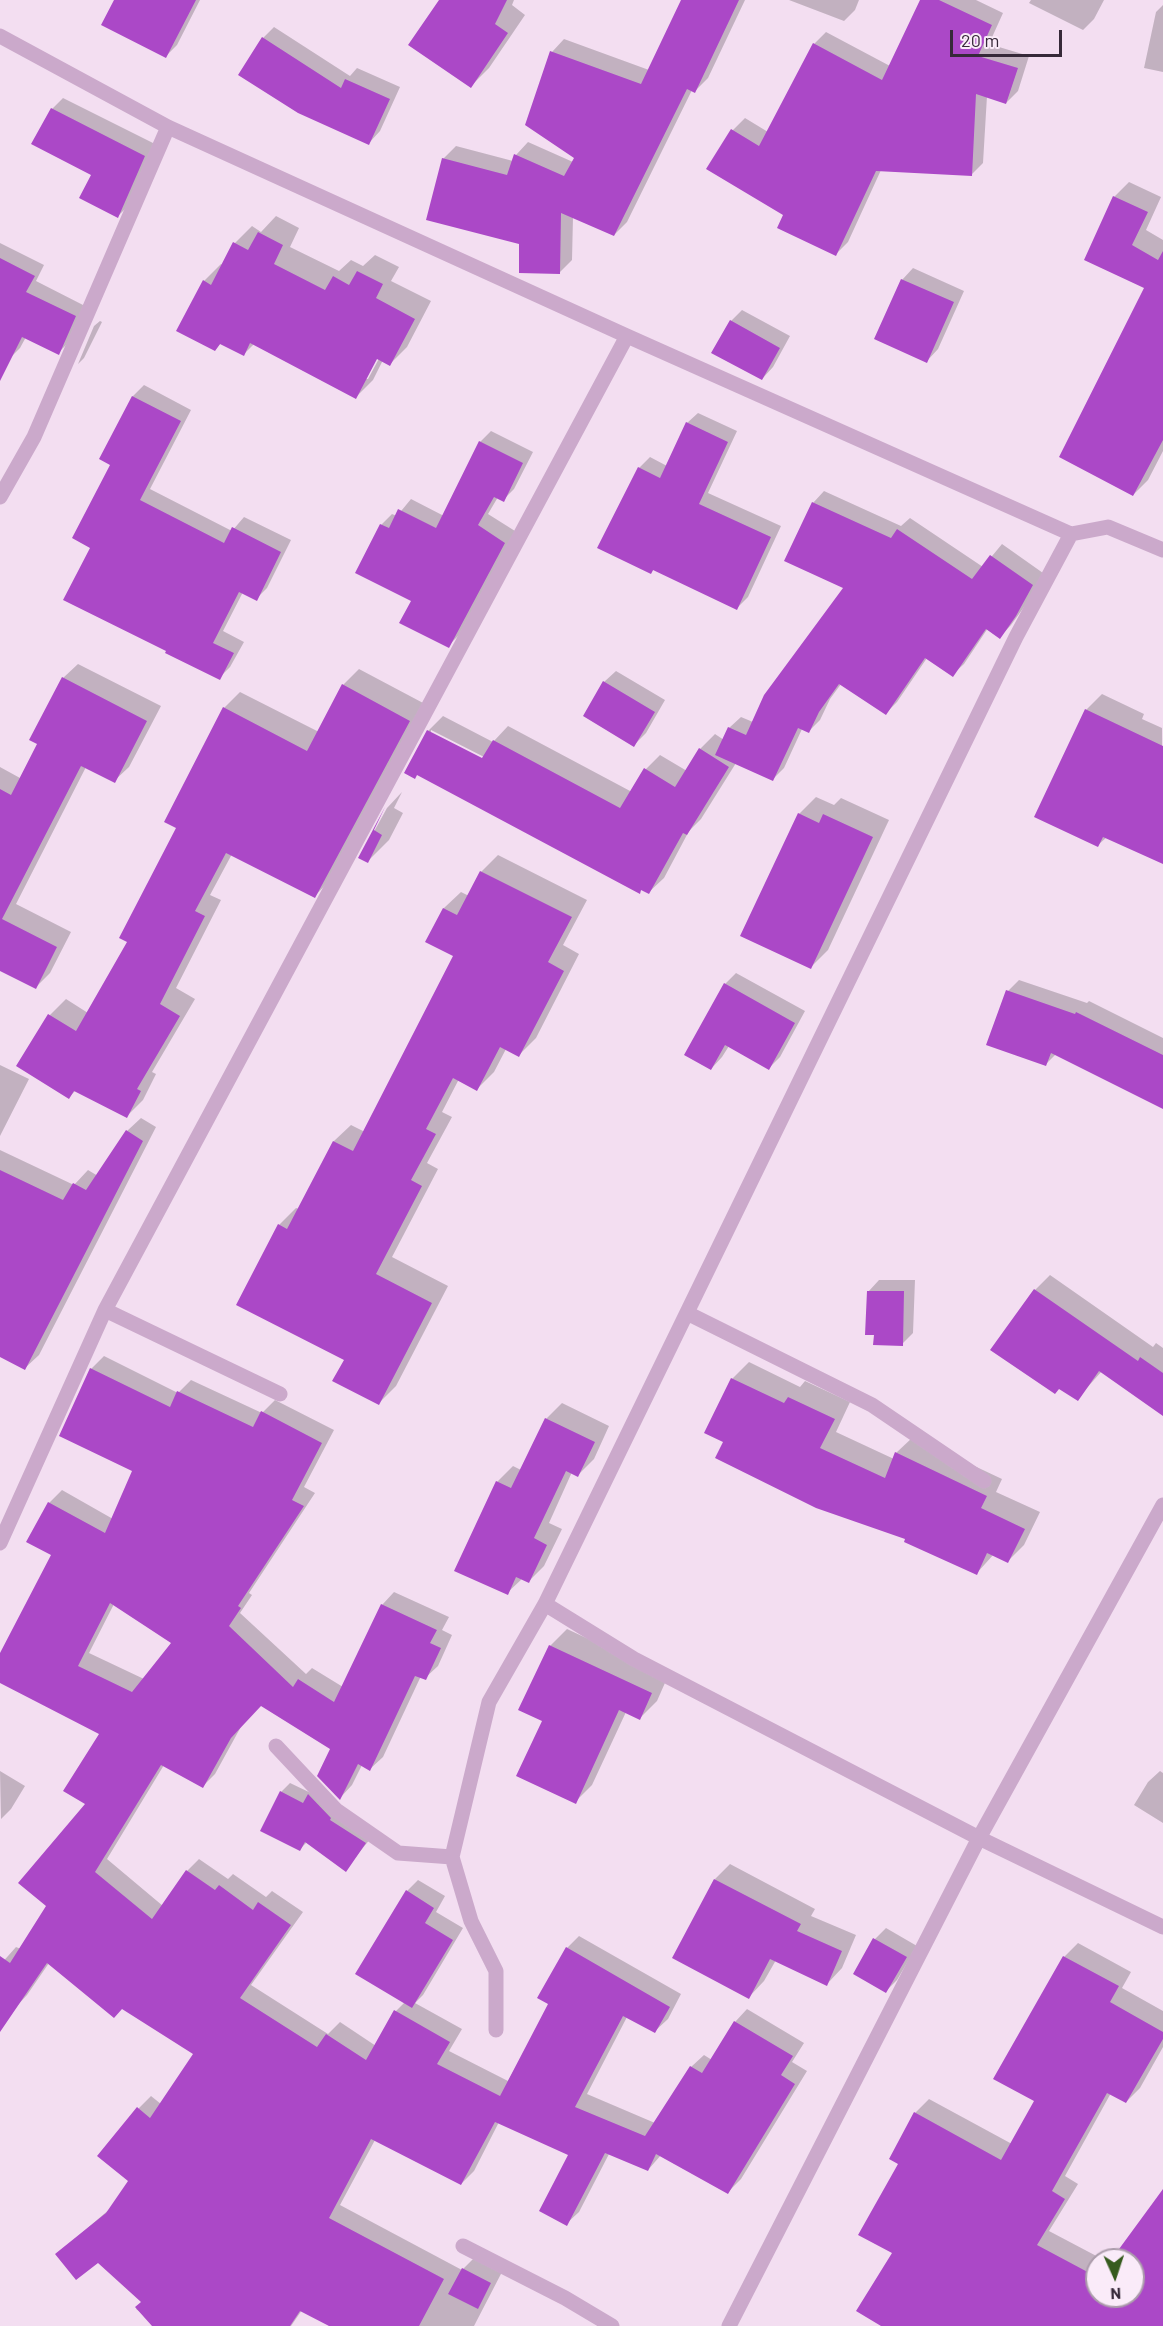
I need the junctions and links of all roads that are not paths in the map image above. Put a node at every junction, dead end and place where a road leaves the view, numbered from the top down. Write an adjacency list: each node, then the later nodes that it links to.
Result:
1 (0, 36): 2 (street)
2 (168, 127): 3 (street); 4 (street)
3 (627, 336): 5 (street); 7 (street)
4 (0, 497)
5 (1071, 534): 6 (street); 8 (street)
6 (1163, 550)
7 (105, 1310): 9 (street); 12 (street)
8 (687, 1313): 10 (street); 13 (street)
9 (280, 1394)
10 (984, 1481)
11 (1163, 1505): 15 (street)
12 (0, 1543)
13 (545, 1604): 15 (street); 16 (street)
14 (276, 1746): 16 (street)
15 (979, 1838): 17 (street); 21 (street)
16 (452, 1857): 18 (street)
17 (1163, 1927)
18 (496, 2030)
19 (463, 2246): 20 (street)
20 (612, 2326)
21 (729, 2326)

